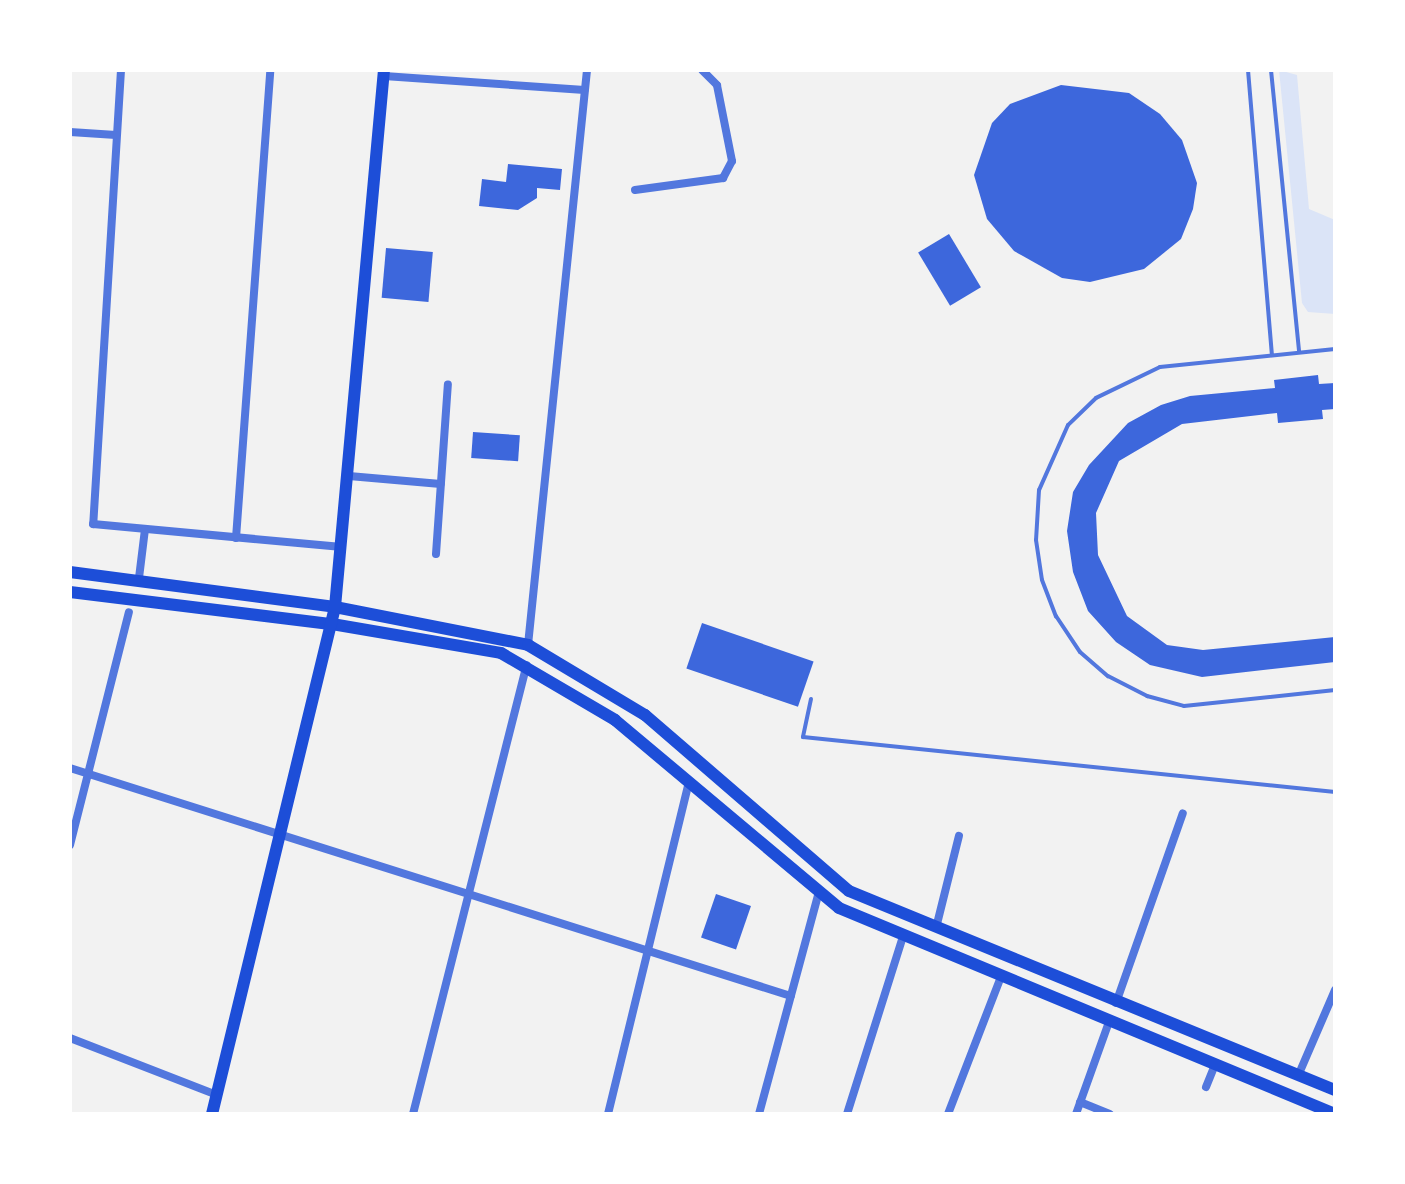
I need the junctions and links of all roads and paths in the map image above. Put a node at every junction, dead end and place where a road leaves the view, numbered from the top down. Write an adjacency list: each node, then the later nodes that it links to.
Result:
1 (121, 70): 10 (street)
2 (270, 70): 19 (street)
3 (587, 70): 8 (street)
4 (702, 70): 11 (street)
5 (1248, 70): 14 (lane)
6 (1271, 70): 13 (lane)
7 (384, 73): 8 (street); 16 (main road)
8 (585, 90): 28 (street)
9 (70, 132): 10 (street)
10 (116, 135): 18 (street)
11 (635, 190)
12 (1335, 349): 13 (lane)
13 (1299, 352): 14 (lane)
14 (1273, 355): 30 (lane)
15 (448, 384): 17 (street)
16 (349, 476): 17 (street); 20 (main road)
17 (441, 484): 21 (street)
18 (145, 529): 19 (street); 23 (street)
19 (236, 538): 20 (street)
20 (342, 547): 25 (main road)
21 (436, 554)
22 (70, 572): 23 (main road)
23 (139, 578): 25 (main road)
24 (70, 592): 27 (main road)
25 (335, 607): 27 (main road); 28 (main road)
26 (129, 612): 33 (street)
27 (332, 624): 29 (main road); 37 (main road)
28 (528, 645): 29 (main road); 42 (main road)
29 (527, 665): 34 (main road); 40 (street)
30 (1335, 690)
31 (811, 699): 35 (lane)
32 (70, 768): 33 (street)
33 (88, 773): 37 (street); 39 (street)
34 (689, 778): 41 (main road); 44 (street)
35 (1335, 792)
36 (1183, 813): 48 (street)
37 (280, 834): 40 (street); 55 (main road)
38 (959, 836): 42 (street)
39 (70, 845)
40 (467, 893): 44 (street); 59 (street)
41 (818, 895): 43 (main road); 47 (street)
42 (936, 928): 48 (main road)
43 (903, 936): 45 (main road); 62 (street)
44 (647, 951): 47 (street); 60 (street)
45 (1001, 977): 49 (main road); 63 (street)
46 (1335, 990): 52 (street)
47 (791, 996): 61 (street)
48 (1116, 1004): 52 (main road)
49 (1109, 1022): 51 (main road); 56 (street)
50 (70, 1038): 55 (street)
51 (1215, 1065): 53 (street); 57 (main road)
52 (1298, 1076): 54 (main road)
53 (1206, 1087)
54 (1335, 1090)
55 (217, 1095): 58 (main road)
56 (1080, 1102): 64 (street); 65 (street)
57 (1331, 1113)
58 (212, 1114)
59 (413, 1114)
60 (608, 1114)
61 (759, 1114)
62 (847, 1114)
63 (948, 1114)
64 (1076, 1114)
65 (1110, 1114)

